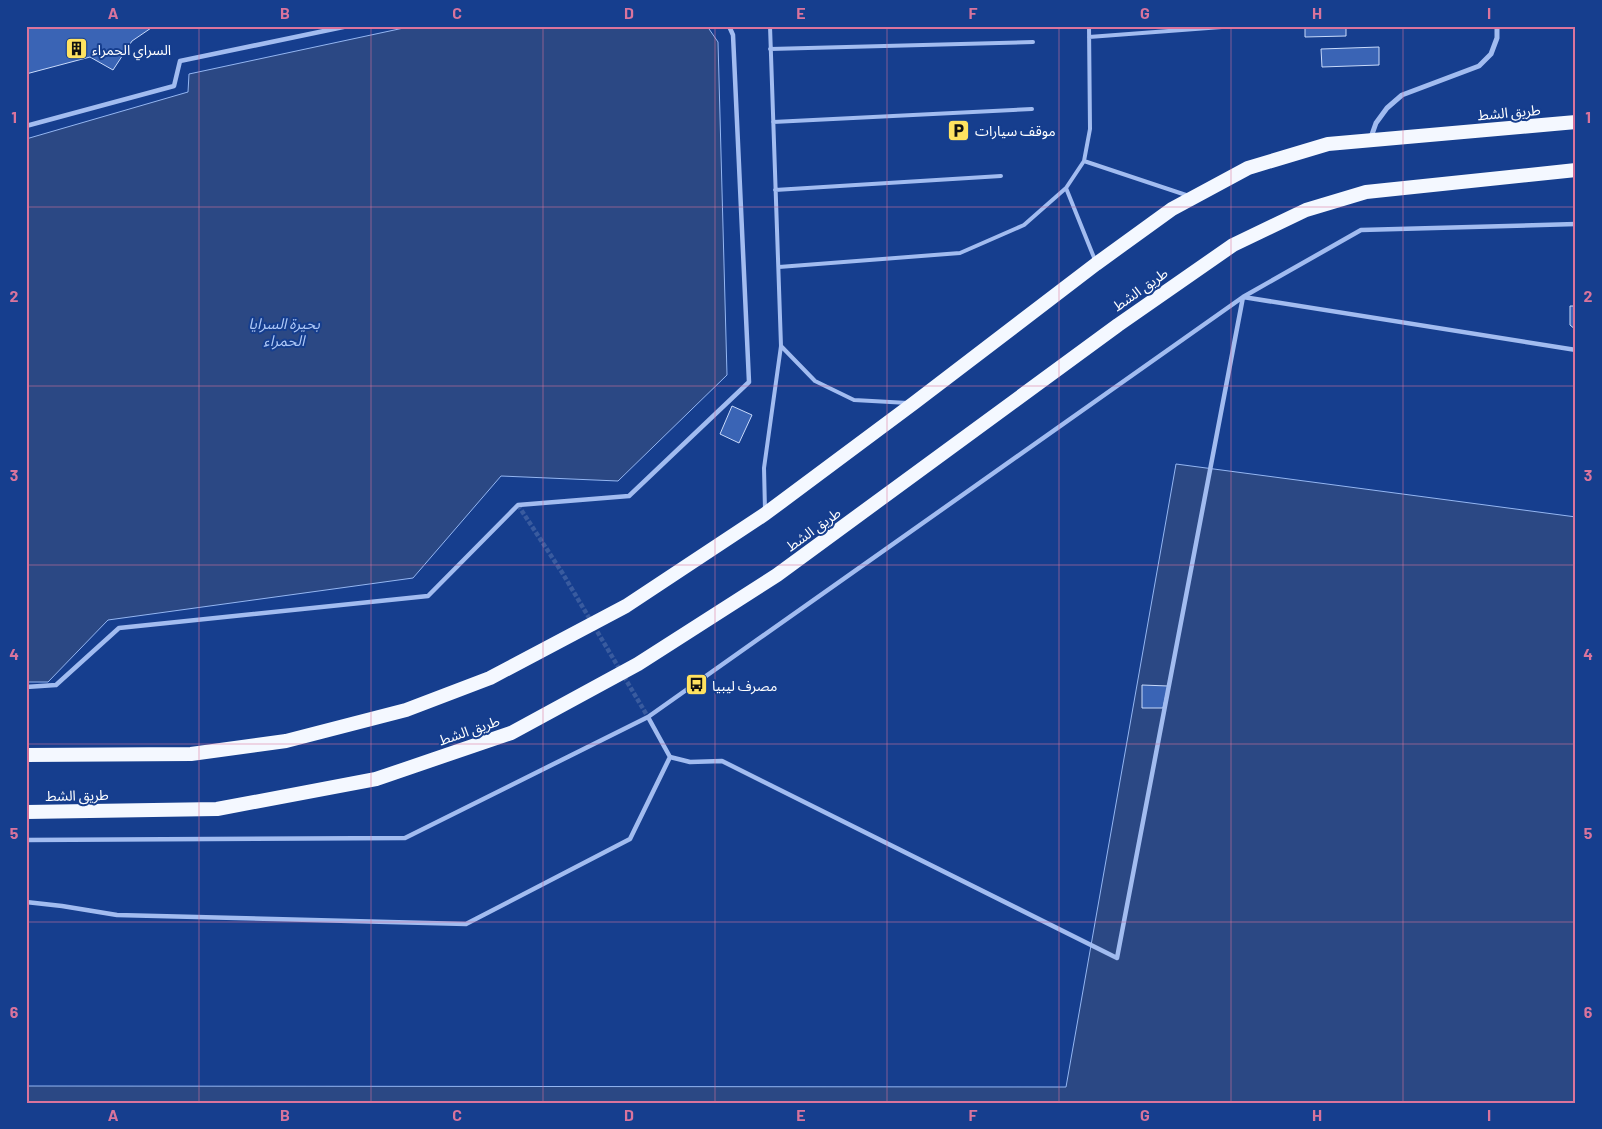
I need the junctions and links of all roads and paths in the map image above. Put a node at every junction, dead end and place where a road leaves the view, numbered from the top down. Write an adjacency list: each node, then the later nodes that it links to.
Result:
1 (348, 26): 13 (street)
2 (729, 26): 29 (street)
3 (770, 26): 9 (lane)
4 (1089, 26): 7 (lane)
5 (1235, 26): 7 (lane)
6 (1497, 26): 14 (street)
7 (1089, 37): 15 (lane)
8 (1033, 42): 9 (lane)
9 (770, 49): 11 (lane)
10 (1032, 109): 11 (lane)
11 (772, 122): 19 (lane)
12 (1576, 122): 14 (highway, طريق الشط)
13 (26, 126)
14 (1370, 140): 20 (highway, طريق الشط)
15 (1084, 161): 18 (lane); 20 (lane)
16 (1576, 170): 33 (highway, طريق الشط)
17 (1001, 176): 19 (lane)
18 (1066, 188): 22 (lane); 23 (lane)
19 (775, 190): 23 (lane)
20 (1194, 197): 22 (highway, طريق الشط)
21 (1576, 224): 24 (street)
22 (1096, 264): 27 (highway, طريق الشط)
23 (779, 267): 25 (lane)
24 (1244, 297): 26 (street); 30 (street); 32 (street)
25 (782, 346): 27 (lane); 28 (lane)
26 (1576, 350)
27 (914, 403): 28 (highway, طريق الشط)
28 (765, 514): 31 (highway, طريق الشط)
29 (26, 687)
30 (648, 717): 32 (street); 34 (street)
31 (26, 755)
32 (670, 757): 35 (street)
33 (26, 812)
34 (26, 840)
35 (26, 902)

